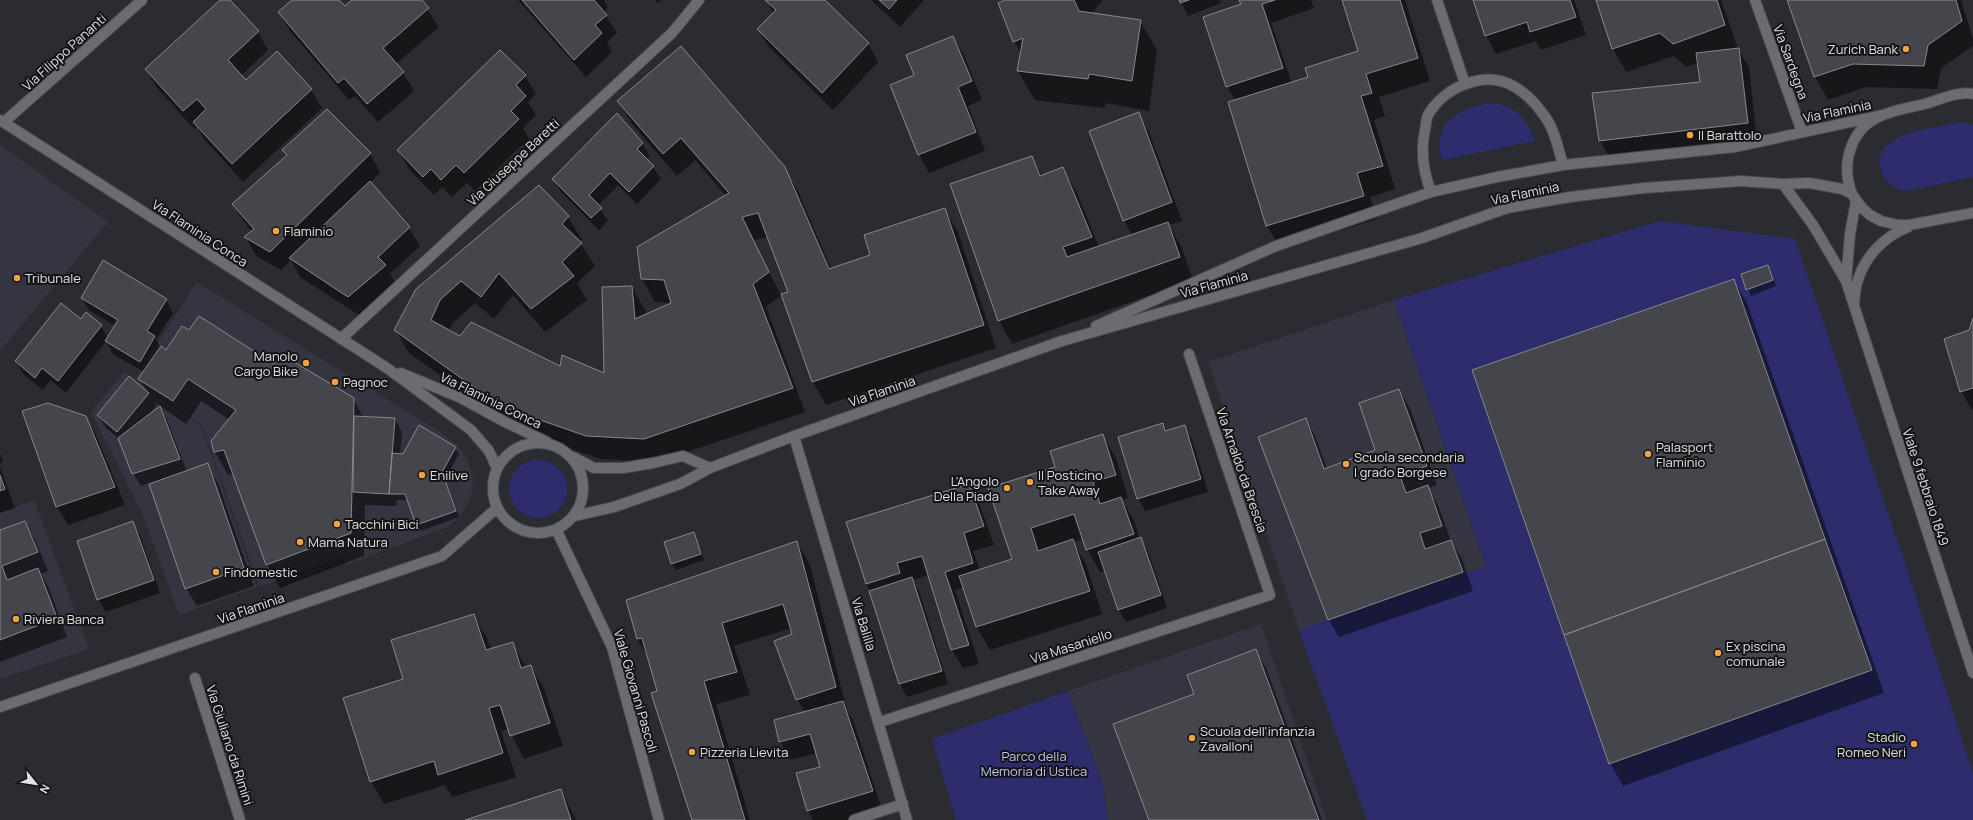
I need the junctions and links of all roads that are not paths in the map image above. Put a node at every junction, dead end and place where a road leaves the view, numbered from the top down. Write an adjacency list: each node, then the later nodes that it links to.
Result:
1 (142, 0): 8 (street, Via Filippo Pananti)
2 (699, 0): 18 (street, Via Giuseppe Baretti)
3 (1437, 0): 5 (street)
4 (1755, 0): 9 (street, Via Sardegna)
5 (1465, 84): 10 (street); 12 (street)
6 (1972, 93): 7 (street, Via Flaminia)
7 (1884, 114): 9 (street, Via Flaminia); 13 (street)
8 (2, 121): 18 (street, Via Flaminia Conca)
9 (1802, 132): 10 (street, Via Flaminia)
10 (1563, 165): 12 (street, Via Flaminia)
11 (1783, 184): 13 (street, Via Flaminia); 16 (street, Viale 9 febbraio 1849); 19 (street, Via Flaminia)
12 (1431, 192): 19 (street, Via Flaminia)
13 (1854, 197): 15 (street, Via Flaminia); 16 (street, Viale 9 febbraio 1849)
14 (1973, 213): 15 (street, Via Flaminia)
15 (1919, 223): 17 (street, Viale 9 febbraio 1849)
16 (1846, 281): 17 (street, Viale 9 febbraio 1849)
17 (1854, 308): 31 (street, Viale 9 febbraio 1849)
18 (342, 339): 21 (street, Via Flaminia Conca)
19 (1062, 341): 22 (street, Via Flaminia)
20 (1189, 354): 30 (street, Via Arnaldo da Brescia)
21 (386, 368): 23 (street, Via Flaminia Conca); 25 (street, Via Flaminia Conca)
22 (794, 436): 26 (street, Via Flaminia); 34 (street, Via Balilla)
23 (561, 449): 24 (street); 25 (street)
24 (570, 456): 26 (street); 28 (street)
25 (497, 468): 27 (street)
26 (710, 468): 28 (street, Via Flaminia)
27 (497, 508): 29 (street); 33 (street, Via Flaminia)
28 (574, 516): 29 (street)
29 (556, 529): 37 (street, Viale Giovanni Pascoli)
30 (1270, 595): 34 (street, Via Masaniello)
31 (1972, 667)
32 (194, 678): 36 (street, Via Giuliano da Rimini)
33 (0, 708)
34 (880, 722): 35 (street, Via Balilla)
35 (903, 804): 38 (street); 39 (street, Via Balilla)
36 (240, 820)
37 (659, 820)
38 (854, 820)
39 (907, 820)

